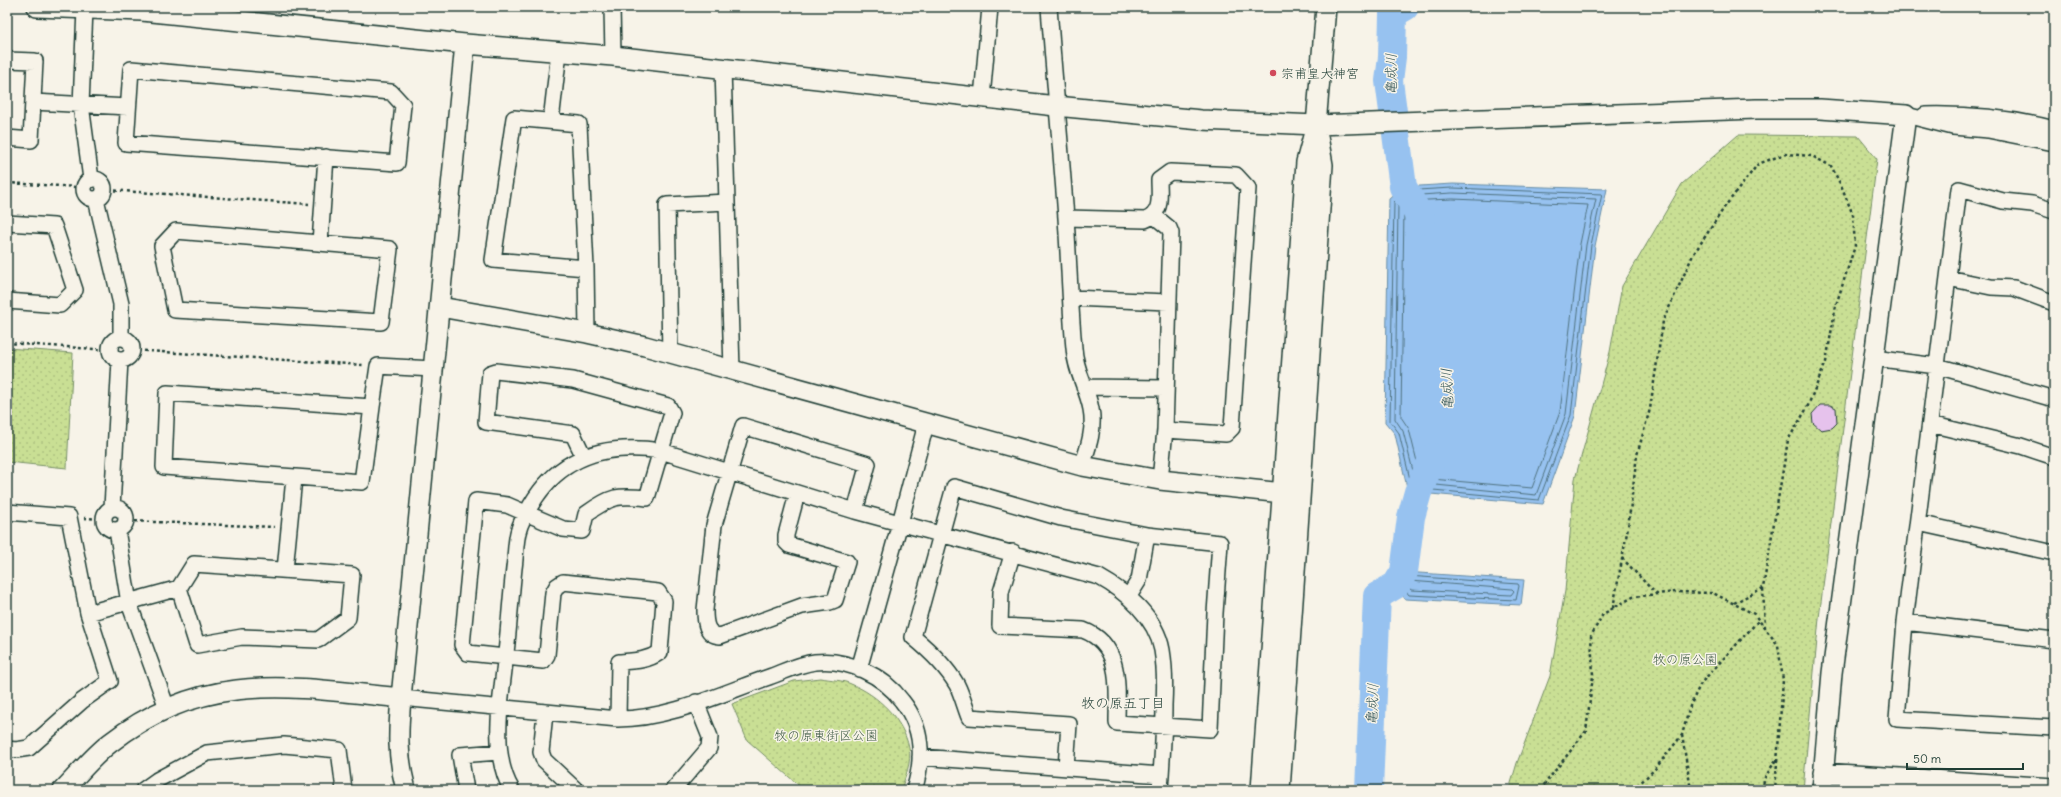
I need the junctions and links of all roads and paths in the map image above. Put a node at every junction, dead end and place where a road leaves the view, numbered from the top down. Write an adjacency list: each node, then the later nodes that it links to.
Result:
1 (37, 7): 6 (street)
2 (612, 7): 9 (street)
3 (990, 7): 12 (street)
4 (1049, 7): 15 (street)
5 (1326, 7): 19 (street)
6 (85, 9): 7 (street); 14 (street)
7 (465, 44): 8 (street); 40 (street)
8 (559, 52): 9 (street); 18 (street)
9 (613, 56): 11 (street)
10 (7, 60): 13 (street)
11 (723, 68): 12 (street); 27 (street)
12 (982, 98): 15 (street)
13 (33, 102): 14 (street); 21 (street)
14 (80, 104): 16 (street); 25 (street)
15 (1056, 106): 19 (street); 31 (street)
16 (128, 107): 23 (street); 23 (street)
17 (1906, 115): 19 (street); 20 (street); 22 (street); 47 (street)
18 (551, 121): 34 (street); 34 (street)
19 (1316, 125): 66 (street); 125 (street)
20 (2054, 129)
21 (7, 138)
22 (2054, 143)
23 (326, 157): 28 (street)
24 (7, 183): 25 (path)
25 (87, 183): 26 (street)
26 (100, 195): 28 (path); 42 (street)
27 (727, 202): 45 (street); 51 (street)
28 (322, 205): 33 (street)
29 (2054, 211): 35 (street)
30 (1153, 215): 31 (street); 38 (street); 58 (street)
31 (1066, 218): 36 (street)
32 (7, 223): 37 (street)
33 (320, 243): 33 (street)
34 (586, 268): 41 (street)
35 (1948, 278): 39 (street); 49 (street)
36 (1071, 298): 38 (street); 52 (street)
37 (7, 301)
38 (1168, 302): 53 (street)
39 (2054, 303)
40 (440, 307): 41 (street); 50 (street)
41 (587, 333): 45 (street)
42 (121, 338): 44 (street); 46 (street)
43 (7, 343): 46 (path)
44 (132, 350): 46 (street); 48 (path)
45 (670, 353): 51 (street)
46 (115, 355): 70 (street)
47 (1873, 358): 49 (street); 112 (street)
48 (378, 366): 50 (street); 55 (street)
49 (1938, 366): 54 (street); 57 (street)
50 (433, 370): 97 (street)
51 (732, 370): 56 (street)
52 (1084, 387): 53 (street); 62 (street)
53 (1165, 388): 58 (street)
54 (2054, 399)
55 (372, 407): 64 (street); 64 (street)
56 (926, 424): 62 (street); 73 (street)
57 (1930, 424): 61 (street); 74 (street)
58 (1165, 430): 65 (street)
59 (662, 452): 60 (street); 60 (street); 63 (street); 71 (street)
60 (584, 457): 71 (street)
61 (2054, 457)
62 (1082, 466): 65 (street)
63 (729, 472): 67 (street); 67 (street); 68 (street)
64 (294, 478): 76 (street)
65 (1160, 480): 66 (street)
66 (1283, 493): 124 (street)
67 (797, 494): 68 (street)
68 (855, 511): 73 (street)
69 (7, 512): 72 (street)
70 (108, 513): 72 (path); 75 (street); 75 (street)
71 (527, 513): 95 (street); 95 (street)
72 (69, 517): 90 (street)
73 (900, 523): 77 (street); 96 (street)
74 (1918, 523): 80 (street); 92 (street)
75 (122, 526): 76 (path); 87 (street)
76 (289, 528): 82 (street)
77 (942, 535): 78 (street); 79 (street); 110 (street)
78 (1147, 535): 86 (street); 103 (street)
79 (1013, 552): 86 (street); 103 (street)
80 (2054, 553)
81 (1622, 558): 84 (path); 85 (path); 89 (path)
82 (285, 570): 83 (street); 83 (street)
83 (179, 588): 87 (street)
84 (1764, 588): 88 (path); 93 (path)
85 (1656, 594): 88 (path); 89 (path)
86 (1129, 596): 103 (street)
87 (129, 603): 90 (street); 99 (street)
88 (1733, 603): 91 (path)
89 (1613, 608): 126 (path)
90 (88, 613): 106 (street)
91 (1759, 620): 93 (path); 105 (path)
92 (1905, 622): 94 (street); 104 (street)
93 (1765, 628): 109 (path)
94 (2054, 640)
95 (505, 657): 100 (street); 102 (street)
96 (859, 669): 98 (street); 108 (street)
97 (400, 698): 99 (street); 100 (street); 117 (street)
98 (696, 702): 102 (street); 121 (street)
99 (167, 708): 114 (street)
100 (500, 708): 101 (street); 107 (street)
101 (545, 712): 102 (street); 120 (street)
102 (618, 719)
103 (1164, 725): 111 (street)
104 (2054, 728)
105 (1682, 735): 127 (path); 128 (path)
106 (7, 749)
107 (499, 752): 118 (street); 119 (street)
108 (920, 757): 110 (street); 122 (street)
109 (1777, 757): 129 (path); 130 (path)
110 (1066, 768): 111 (street)
111 (1161, 775): 123 (street)
112 (1822, 781): 113 (street)
113 (2054, 788)
114 (63, 790)
115 (143, 790): 116 (street)
116 (344, 790)
117 (406, 790)
118 (466, 790)
119 (512, 790)
120 (576, 790)
121 (672, 790)
122 (914, 790)
123 (1160, 790)
124 (1260, 790)
125 (1280, 790)
126 (1540, 790)
127 (1633, 790)
128 (1691, 790)
129 (1763, 790)
130 (1775, 790)

